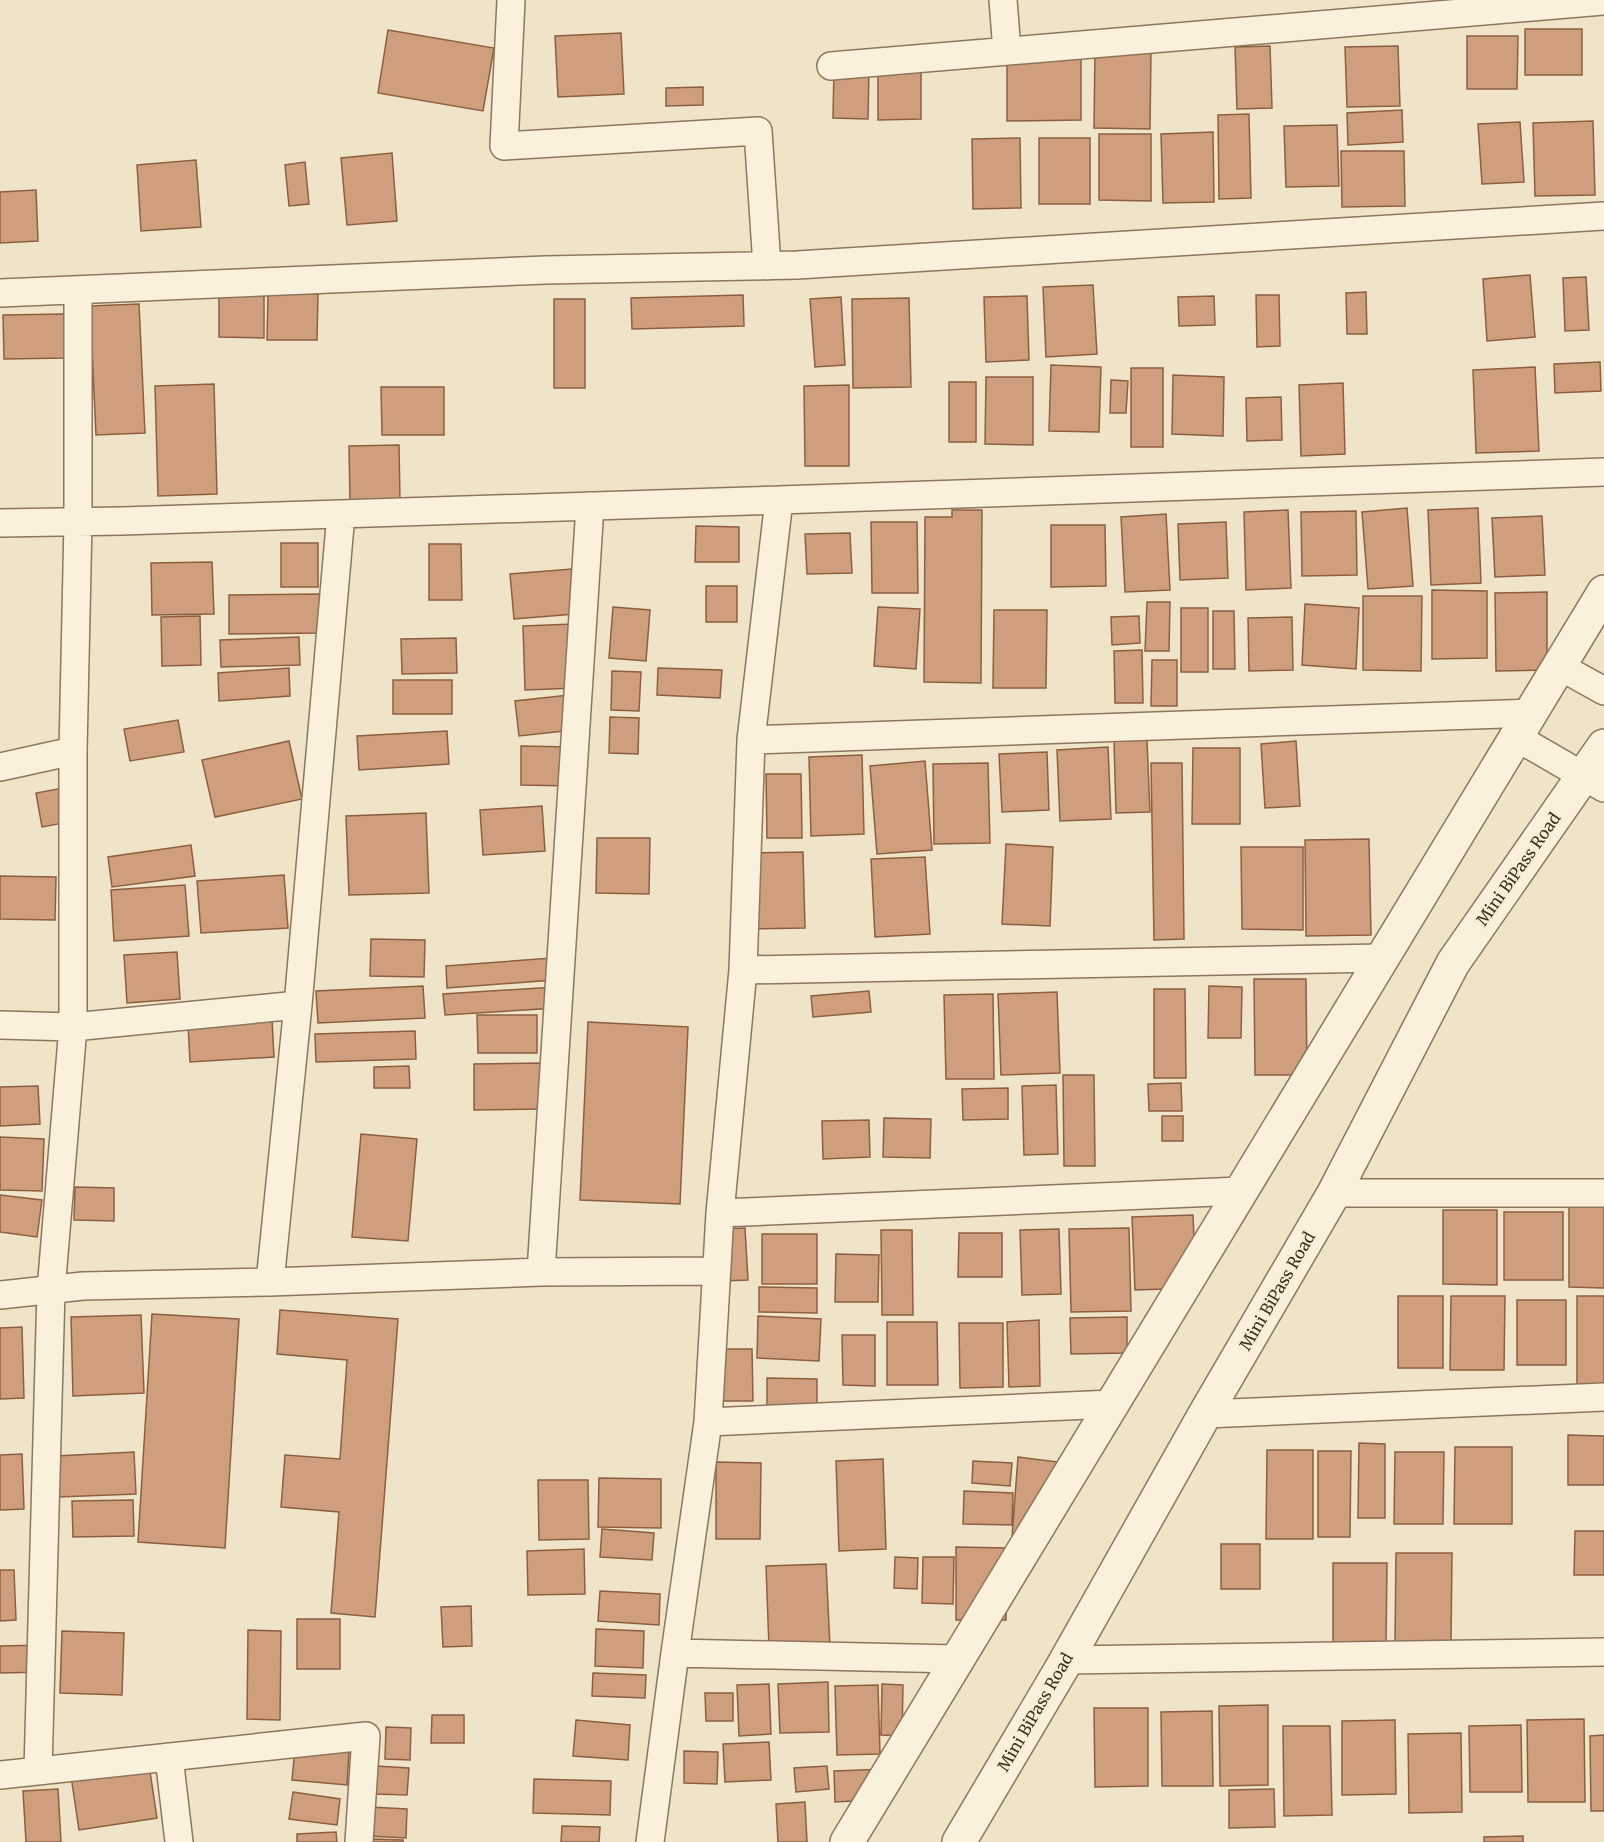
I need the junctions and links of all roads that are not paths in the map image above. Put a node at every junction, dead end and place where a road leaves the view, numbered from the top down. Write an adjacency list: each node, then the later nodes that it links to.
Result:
1 (511, 0): 7 (street)
2 (1003, 0): 4 (street)
3 (1604, 1): 4 (street)
4 (1007, 51): 5 (street)
5 (831, 66)
6 (1604, 216): 7 (street)
7 (767, 266): 8 (street)
8 (78, 290): 9 (street); 14 (street)
9 (0, 293)
10 (1604, 472): 11 (street)
11 (779, 500): 12 (street); 20 (street)
12 (590, 506): 13 (street); 35 (street)
13 (341, 514): 14 (street); 27 (street)
14 (78, 522): 15 (street); 22 (street)
15 (0, 523)
16 (1604, 592): 17 (street)
17 (1559, 666): 18 (street); 19 (street)
18 (1604, 691)
19 (1523, 725): 20 (street); 24 (street); 25 (street)
20 (751, 740): 26 (street)
21 (1604, 746): 24 (street, Mini BiPass Road)
22 (73, 751): 23 (street); 29 (street)
23 (0, 767)
24 (1594, 782): 32 (street, Mini BiPass Road)
25 (1382, 958): 26 (street); 30 (street)
26 (742, 970): 33 (street)
27 (298, 1005): 29 (street); 36 (street)
28 (0, 1024): 29 (street)
29 (73, 1027): 37 (street)
30 (1240, 1191): 33 (street); 40 (street)
31 (1604, 1193): 32 (street)
32 (1334, 1194): 41 (street, Mini BiPass Road)
33 (720, 1213): 34 (street)
34 (716, 1271): 35 (street); 42 (street)
35 (542, 1272): 36 (street)
36 (270, 1282): 37 (street)
37 (51, 1290): 38 (street); 48 (street)
38 (0, 1295)
39 (1604, 1397): 41 (street)
40 (1112, 1404): 42 (street); 45 (street)
41 (1205, 1414): 46 (street, Mini BiPass Road)
42 (708, 1422): 44 (street)
43 (1604, 1652): 46 (street)
44 (675, 1653): 45 (street); 52 (street)
45 (957, 1659): 53 (street)
46 (1066, 1660): 54 (street, Mini BiPass Road)
47 (170, 1757): 48 (street); 50 (street); 51 (street)
48 (38, 1771): 49 (street)
49 (0, 1775)
50 (179, 1842)
51 (359, 1842)
52 (650, 1842)
53 (847, 1842)
54 (959, 1842)

